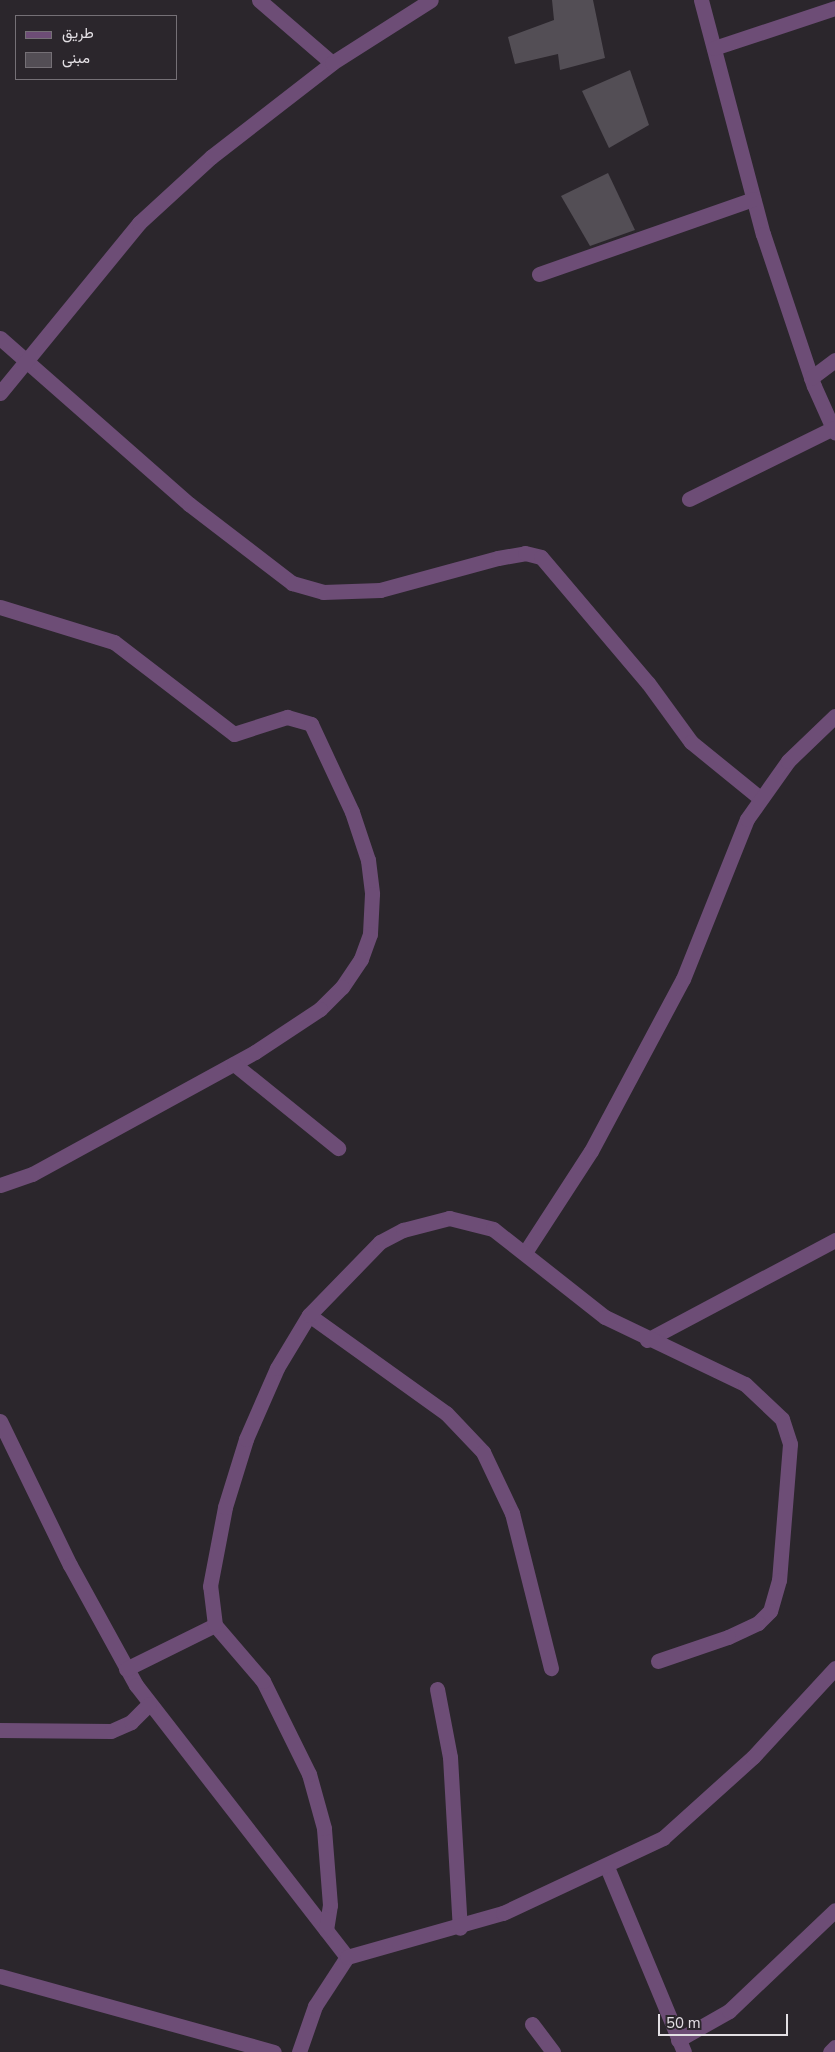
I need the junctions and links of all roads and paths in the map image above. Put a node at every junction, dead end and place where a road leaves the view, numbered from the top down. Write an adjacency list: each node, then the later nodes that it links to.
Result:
1 (259, 0): 6 (street)
2 (431, 0): 6 (street)
3 (702, 0): 5 (street)
4 (835, 8): 5 (street)
5 (714, 48): 7 (street)
6 (332, 63): 10 (street)
7 (753, 199): 8 (street); 12 (street)
8 (539, 274)
9 (0, 338): 10 (street)
10 (26, 359): 13 (street); 18 (street)
11 (835, 360): 12 (street)
12 (811, 378): 14 (street)
13 (0, 393)
14 (834, 430): 15 (street)
15 (689, 499)
16 (0, 607): 19 (street)
17 (835, 716): 18 (street)
18 (760, 798): 23 (street)
19 (234, 1064): 20 (street); 21 (street)
20 (338, 1148)
21 (0, 1185)
22 (835, 1240): 25 (street)
23 (526, 1251): 24 (street); 25 (street)
24 (309, 1315): 27 (street); 29 (street)
25 (647, 1340): 28 (street)
26 (0, 1421): 31 (street)
27 (215, 1625): 31 (street); 38 (street)
28 (658, 1661)
29 (551, 1668)
30 (835, 1668): 35 (street)
31 (126, 1669): 33 (street)
32 (436, 1689): 37 (street)
33 (149, 1704): 34 (street); 38 (street)
34 (0, 1730)
35 (607, 1867): 37 (street); 42 (street)
36 (835, 1910): 42 (street)
37 (460, 1928): 39 (street)
38 (326, 1930): 39 (street)
39 (347, 1957): 45 (street)
40 (0, 1976): 44 (street)
41 (532, 2024): 46 (street)
42 (681, 2046)
43 (835, 2047): 47 (street)
44 (274, 2052)
45 (299, 2052)
46 (553, 2052)
47 (830, 2052)

